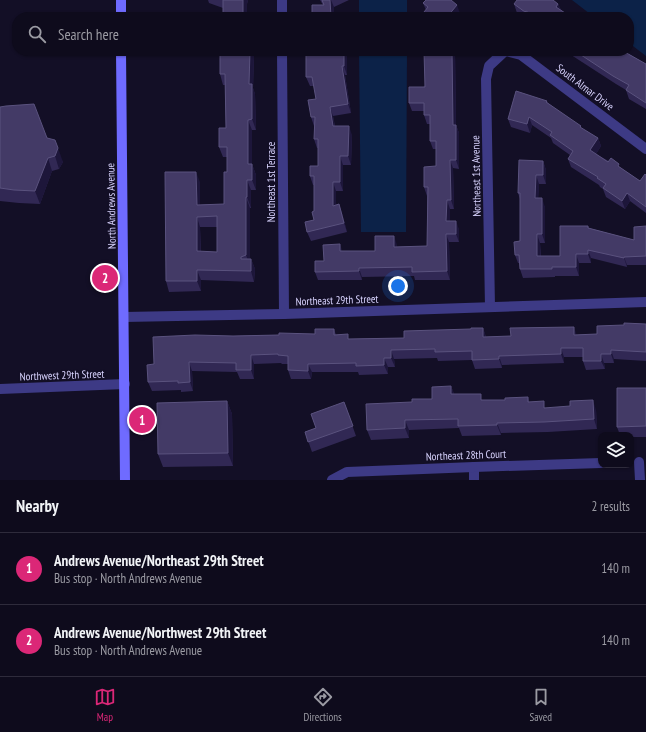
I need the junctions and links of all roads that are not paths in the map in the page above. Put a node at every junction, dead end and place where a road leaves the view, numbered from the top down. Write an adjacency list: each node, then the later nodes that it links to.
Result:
1 (121, 0): 3 (main road)
2 (282, 0): 4 (street)
3 (121, 12)
4 (282, 12)
5 (121, 56): 13 (main road, North Andrews Avenue)
6 (282, 56): 12 (street, Northeast 1st Terrace)
7 (500, 56): 11 (street, Northeast 1st Avenue)
8 (522, 56): 9 (street, South Almar Drive)
9 (646, 148)
10 (646, 302): 11 (street, Northeast 29th Street)
11 (490, 307): 12 (street, Northeast 29th Street)
12 (284, 314): 13 (street, Northeast 29th Street)
13 (124, 317): 14 (main road, North Andrews Avenue)
14 (125, 384): 15 (street, Northwest 29th Street); 19 (main road, North Andrews Avenue)
15 (0, 389)
16 (639, 462): 22 (street)
17 (598, 463): 18 (street, Northeast 28th Court)
18 (474, 467): 20 (street, Northeast 28th Court); 21 (street)
19 (125, 480)
20 (332, 480)
21 (474, 480)
22 (640, 480)

